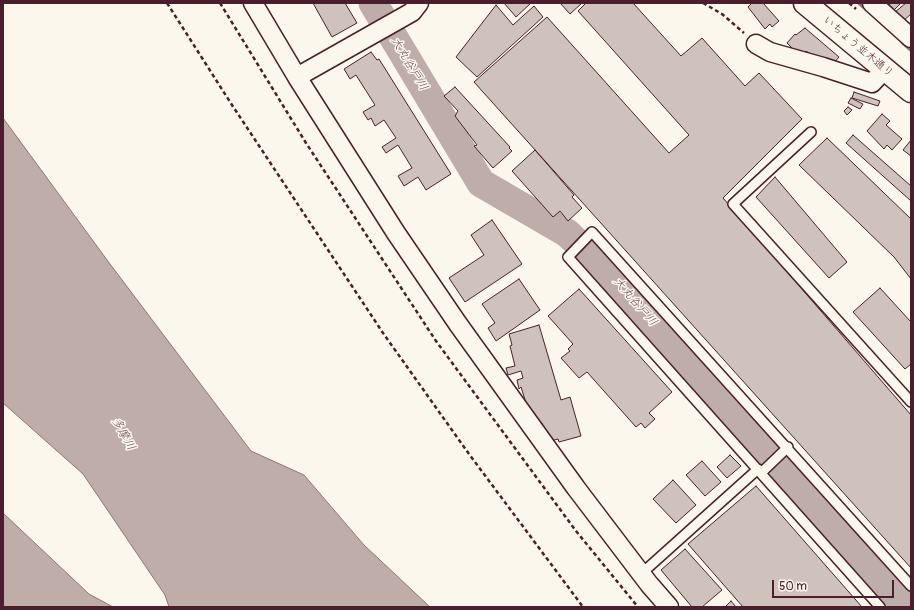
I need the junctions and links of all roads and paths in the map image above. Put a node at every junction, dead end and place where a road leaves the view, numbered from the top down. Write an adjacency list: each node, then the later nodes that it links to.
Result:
1 (167, 3): 19 (path)
2 (220, 3): 20 (path)
3 (253, 3): 11 (street)
4 (419, 3): 11 (street)
5 (703, 3): 9 (path)
6 (872, 3): 8 (street)
7 (813, 5): 10 (street, いちょう並木通り)
8 (911, 38)
9 (756, 44): 10 (street)
10 (885, 69): 12 (street, いちょう並木通り)
11 (297, 77): 17 (street)
12 (911, 91)
13 (811, 132): 14 (lane)
14 (911, 402)
15 (786, 449): 16 (lane); 16 (lane); 18 (lane)
16 (761, 471): 17 (lane); 22 (lane)
17 (645, 579): 21 (street)
18 (911, 586)
19 (583, 607)
20 (638, 607)
21 (669, 607)
22 (880, 607)

